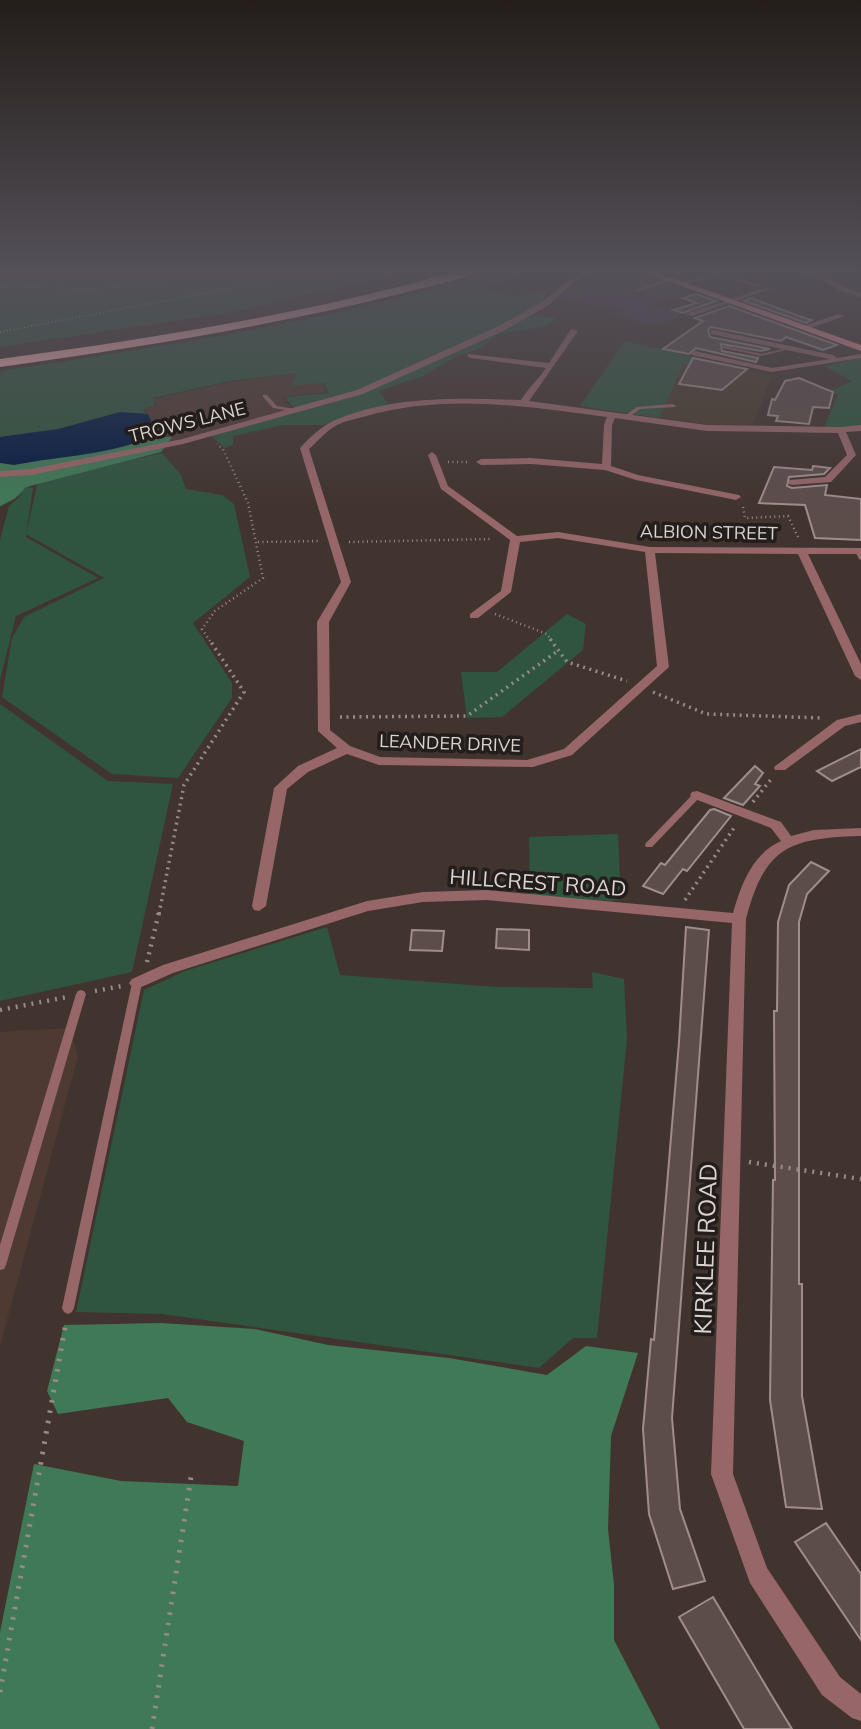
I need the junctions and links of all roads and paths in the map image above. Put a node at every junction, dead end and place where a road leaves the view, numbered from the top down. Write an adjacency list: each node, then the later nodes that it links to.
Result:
1 (32, 349): 9 (highway)
2 (92, 349): 14 (highway)
3 (456, 349): 20 (street, TROWS LANE)
4 (562, 349): 16 (street)
5 (733, 349): 12 (lane)
6 (788, 349): 12 (lane)
7 (794, 349): 13 (street)
8 (860, 349): 13 (street)
9 (0, 353)
10 (695, 353): 15 (street)
11 (471, 355): 16 (street)
12 (761, 355): 15 (lane)
13 (844, 360): 15 (street)
14 (0, 363)
15 (745, 364)
16 (551, 366): 18 (street)
17 (265, 396): 20 (lane)
18 (524, 403): 21 (street); 34 (street)
19 (673, 406): 22 (lane)
20 (297, 410): 25 (street, TROWS LANE)
21 (612, 415): 22 (street); 28 (street)
22 (626, 417): 24 (street)
23 (861, 428): 24 (street)
24 (841, 430): 30 (street)
25 (206, 435): 29 (street, TROWS LANE); 33 (path)
26 (433, 458): 27 (path); 32 (street)
27 (481, 462): 28 (street)
28 (606, 467): 31 (street)
29 (0, 474)
30 (792, 482)
31 (736, 497): 36 (path)
32 (515, 539): 34 (path); 35 (street, ALBION STREET); 38 (street)
33 (257, 542): 34 (path); 54 (path)
34 (333, 542): 42 (street)
35 (650, 550): 36 (street, ALBION STREET); 41 (street, LEANDER DRIVE)
36 (802, 551): 37 (street, ALBION STREET); 40 (street)
37 (860, 553)
38 (479, 613): 39 (path)
39 (559, 650): 41 (path); 42 (path)
40 (861, 676)
41 (642, 686): 43 (path); 44 (street, LEANDER DRIVE)
42 (324, 718): 44 (street, LEANDER DRIVE)
43 (858, 718): 45 (street)
44 (346, 749): 51 (street)
45 (780, 767): 47 (path)
46 (697, 795): 47 (street); 50 (lane)
47 (745, 813): 49 (street); 52 (path)
48 (861, 832): 49 (street, KIRKLEE ROAD)
49 (788, 841): 53 (street, KIRKLEE ROAD)
50 (649, 845)
51 (259, 906)
52 (676, 914): 53 (street, HILLCREST ROAD); 54 (street, HILLCREST ROAD)
53 (739, 919): 62 (street, KIRKLEE ROAD)
54 (137, 983): 59 (lane)
55 (81, 994): 58 (lane)
56 (747, 1161): 57 (path)
57 (861, 1179)
58 (0, 1265)
59 (68, 1308): 61 (path)
60 (191, 1477): 63 (path)
61 (0, 1692)
62 (861, 1709)
63 (152, 1729)

